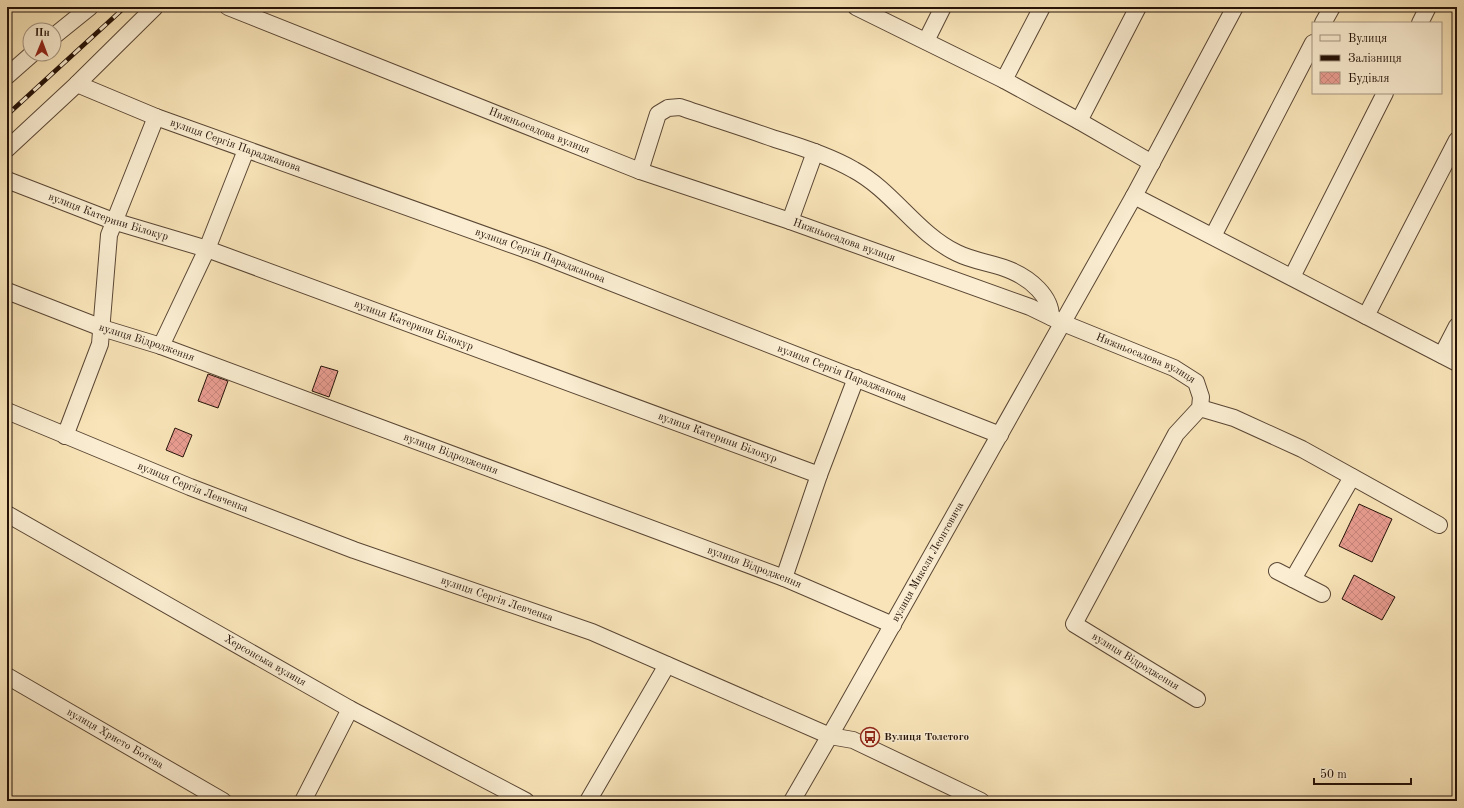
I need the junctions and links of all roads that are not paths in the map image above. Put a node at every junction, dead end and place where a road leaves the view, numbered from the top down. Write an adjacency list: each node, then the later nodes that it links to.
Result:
1 (90, 7): 13 (street)
2 (155, 7): 19 (street)
3 (228, 7): 28 (street, Нижньосадова вулиця)
4 (856, 7): 14 (street)
5 (944, 7): 14 (street)
6 (1042, 7): 18 (street)
7 (1138, 7): 22 (street)
8 (1235, 7): 27 (street, вулиця Миколи Леонтовича)
9 (1332, 7): 11 (street)
10 (1428, 7): 12 (street)
11 (1324, 22)
12 (1420, 22)
13 (62, 30)
14 (926, 41): 18 (street)
15 (1312, 45): 33 (street)
16 (20, 58): 17 (street)
17 (7, 76)
18 (1004, 80): 22 (street)
19 (77, 84): 21 (street, вулиця Сергія Параджанова); 24 (street)
20 (1384, 94): 35 (street)
21 (156, 117): 25 (street, вулиця Сергія Параджанова); 32 (street)
22 (1079, 120): 27 (street)
23 (1457, 140): 37 (street)
24 (7, 149)
25 (246, 150): 34 (street); 44 (street, вулиця Сергія Параджанова)
26 (815, 152): 28 (street); 31 (street); 38 (street)
27 (1152, 162): 30 (street, вулиця Миколи Леонтовича)
28 (640, 171): 31 (street, Нижньосадова вулиця)
29 (7, 180): 32 (street, вулиця Катерини Білокур)
30 (1134, 196): 33 (street); 38 (street, вулиця Миколи Леонтовича)
31 (790, 221): 38 (street, Нижньосадова вулиця)
32 (114, 222): 34 (street, вулиця Катерини Білокур); 40 (street)
33 (1213, 236): 35 (street)
34 (208, 249): 41 (street); 49 (street, вулиця Катерини Білокур)
35 (1292, 277): 37 (street)
36 (7, 291): 40 (street, вулиця Відродження)
37 (1366, 316): 42 (street)
38 (1057, 320): 45 (street, Нижньосадова вулиця); 47 (street, вулиця Миколи Леонтовича)
39 (1457, 326): 42 (street)
40 (102, 328): 41 (street, вулиця Відродження); 48 (street)
41 (161, 346): 54 (street, вулиця Відродження)
42 (1442, 355): 43 (street)
43 (1457, 362)
44 (856, 378): 47 (street, вулиця Сергія Параджанова); 49 (street)
45 (1200, 408): 50 (street); 60 (street, вулиця Відродження)
46 (7, 411): 48 (street, вулиця Сергія Левченка)
47 (1000, 435): 57 (street, вулиця Миколи Леонтовича)
48 (65, 436): 58 (street, вулиця Сергія Левченка)
49 (819, 474): 54 (street)
50 (1352, 477): 52 (street); 55 (street)
51 (7, 514): 61 (street, Херсонська вулиця)
52 (1439, 525)
53 (1277, 571): 55 (street)
54 (784, 578): 57 (street, вулиця Відродження)
55 (1293, 579): 56 (street)
56 (1322, 594)
57 (893, 625): 62 (street, вулиця Миколи Леонтовича)
58 (667, 665): 62 (street, вулиця Сергія Левченка); 66 (street)
59 (7, 676): 63 (street, вулиця Христо Ботева)
60 (1197, 699)
61 (350, 709): 64 (street); 65 (street, Херсонська вулиця)
62 (830, 736): 67 (street, вулиця Миколи Леонтовича); 68 (street, вулиця Сергія Левченка)
63 (222, 801)
64 (303, 801)
65 (526, 801)
66 (588, 801)
67 (792, 801)
68 (981, 801)

